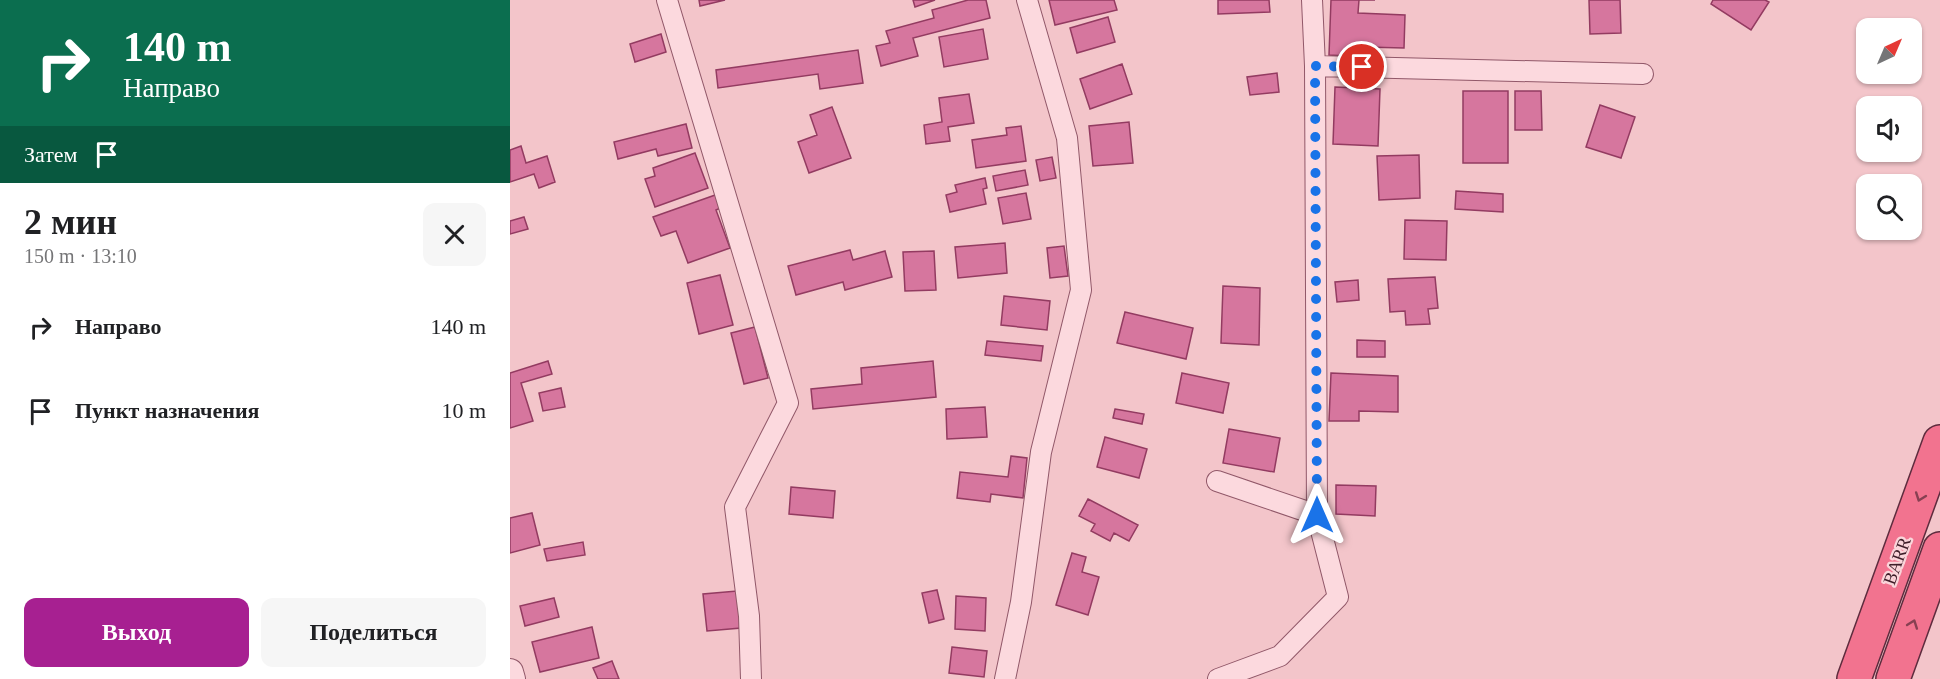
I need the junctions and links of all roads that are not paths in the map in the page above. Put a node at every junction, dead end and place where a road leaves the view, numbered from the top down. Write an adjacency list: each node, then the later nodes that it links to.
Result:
1 (667, 0): 12 (street)
2 (1028, 0): 13 (street)
3 (1312, 0): 4 (street)
4 (1315, 66): 5 (street); 8 (street)
5 (1643, 74)
6 (1940, 442): 15 (highway, BARR, one-way to 15)
7 (1217, 481): 8 (street)
8 (1317, 515): 14 (street)
9 (1940, 549): 16 (highway, BARR, one-way to 9)
10 (510, 672): 11 (street)
11 (512, 679)
12 (751, 679)
13 (1005, 679)
14 (1218, 679)
15 (1854, 679)
16 (1893, 679)

